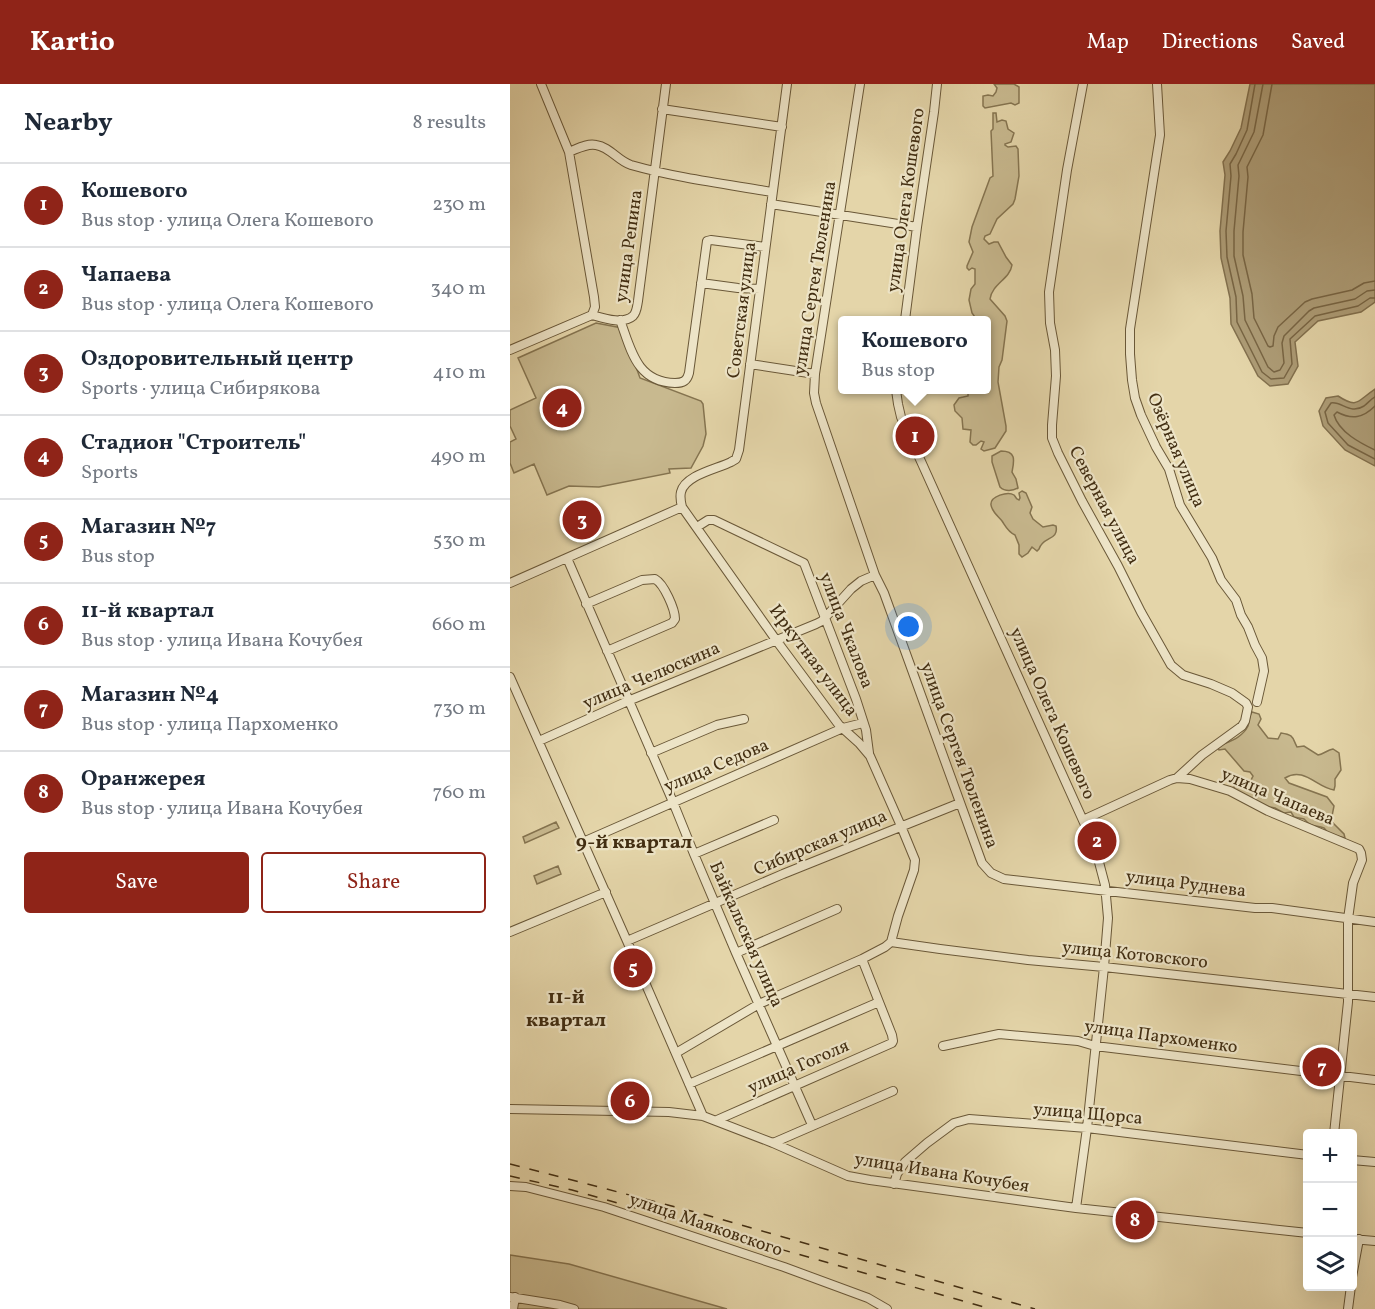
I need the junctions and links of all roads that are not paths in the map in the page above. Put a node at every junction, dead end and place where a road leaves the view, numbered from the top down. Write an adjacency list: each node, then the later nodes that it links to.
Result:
1 (541, 84): 10 (street)
2 (666, 84): 8 (street, улица Репина)
3 (788, 84): 9 (street, Советская улица)
4 (860, 84): 14 (street, улица Сергея Тюленина)
5 (937, 84): 15 (street, улица Олега Кошевого)
6 (1083, 84): 39 (street, Северная улица)
7 (1157, 84): 38 (street, Озёрная улица)
8 (662, 109): 9 (street); 11 (street, улица Репина)
9 (782, 127): 12 (street, Советская улица)
10 (569, 152): 11 (street); 19 (street)
11 (654, 170): 12 (street); 21 (street, улица Репина)
12 (772, 192): 13 (street, Советская улица)
13 (771, 204): 14 (street); 16 (street, Советская улица)
14 (840, 215): 15 (street); 24 (street, улица Сергея Тюленина)
15 (917, 227): 20 (street, улица Олега Кошевого)
16 (765, 247): 17 (street); 18 (street, Советская улица)
17 (701, 283): 18 (street); 21 (street)
18 (760, 289): 23 (street, Советская улица)
19 (592, 315): 21 (street, улица Репина); 22 (street, улица Репина)
20 (906, 316)
21 (620, 320)
22 (510, 350)
23 (750, 364): 24 (street); 26 (street, Советская улица)
24 (814, 374): 29 (street, улица Сергея Тюленина)
25 (897, 394): 50 (street, улица Олега Кошевого)
26 (682, 507): 27 (street, Иркутная улица); 28 (street)
27 (697, 527): 32 (street, улица Чкалова); 33 (street, Иркутная улица)
28 (567, 558): 30 (street); 31 (street, Байкальская улица)
29 (875, 575): 32 (street, улица Челюскина); 48 (street, улица Сергея Тюленина)
30 (510, 583)
31 (586, 604): 34 (street, Байкальская улица); 34 (street)
32 (825, 617): 33 (street, улица Челюскина); 41 (street, улица Чкалова)
33 (776, 640): 37 (street, улица Челюскина); 42 (street, Иркутная улица)
34 (607, 651): 37 (street, Байкальская улица)
35 (510, 677): 36 (street)
36 (514, 698): 43 (street)
37 (628, 701): 43 (street, улица Челюскина); 44 (street, Байкальская улица)
38 (1257, 702)
39 (1248, 706): 46 (street, улица Чапаева)
40 (744, 719): 44 (street)
41 (863, 723): 42 (street, улица Седова); 45 (street, улица Чкалова)
42 (843, 728): 45 (street, Иркутная улица); 47 (street, улица Седова)
43 (539, 741): 52 (street)
44 (651, 753): 47 (street, Байкальская улица)
45 (870, 756): 51 (street, Иркутная улица)
46 (1178, 778): 50 (street, улица Чапаева); 59 (street, улица Чапаева)
47 (673, 802): 52 (street, улица Седова); 53 (street, Байкальская улица)
48 (960, 803): 51 (street, Сибирская улица); 54 (street, улица Сергея Тюленина)
49 (774, 820): 53 (street)
50 (1083, 820): 55 (street, улица Олега Кошевого)
51 (901, 826): 57 (street, Сибирская улица); 63 (street, Иркутная улица)
52 (583, 842): 56 (street)
53 (694, 854): 57 (street, Байкальская улица)
54 (994, 875): 55 (street, улица Руднева)
55 (1106, 890): 59 (street, улица Руднева); 66 (street, улица Олега Кошевого)
56 (606, 892): 61 (street); 62 (street)
57 (715, 904): 62 (street, Сибирская улица); 64 (street, Байкальская улица)
58 (837, 909): 64 (street)
59 (1348, 919): 60 (street, улица Руднева); 67 (street)
60 (1375, 922)
61 (510, 932)
62 (627, 940): 74 (street)
63 (891, 942): 65 (street); 66 (street, улица Котовского)
64 (736, 953): 70 (street, Байкальская улица)
65 (862, 959): 69 (street); 70 (street)
66 (1104, 966): 67 (street, улица Котовского); 73 (street, улица Олега Кошевого)
67 (1348, 994): 68 (street, улица Котовского); 75 (street)
68 (1375, 998)
69 (879, 1002): 71 (street); 78 (street, улица Гоголя)
70 (759, 1004): 71 (street, Байкальская улица); 74 (street)
71 (778, 1045): 77 (street); 78 (street, Байкальская улица)
72 (943, 1046): 73 (street, улица Пархоменко)
73 (1095, 1046): 75 (street, улица Пархоменко); 84 (street, улица Олега Кошевого)
74 (676, 1053): 77 (street)
75 (1340, 1076): 76 (street, улица Пархоменко); 85 (street)
76 (1375, 1080)
77 (689, 1084): 81 (street)
78 (795, 1085): 82 (street, улица Гоголя); 83 (street, Байкальская улица)
79 (893, 1091): 83 (street)
80 (510, 1109): 81 (street, улица Ивана Кочубея)
81 (703, 1116): 82 (street, улица Ивана Кочубея)
82 (717, 1120): 86 (street, улица Ивана Кочубея)
83 (812, 1125): 86 (street)
84 (1087, 1128): 87 (street, улица Щорса); 90 (street, улица Щорса); 92 (street, улица Олега Кошевого)
85 (1335, 1129)
86 (772, 1143): 90 (street, улица Ивана Кочубея)
87 (1303, 1154)
88 (1357, 1160): 89 (street)
89 (1375, 1162)
90 (894, 1184): 92 (street, улица Ивана Кочубея)
91 (510, 1186): 101 (street, улица Маяковского)
92 (1076, 1208): 93 (street, улица Ивана Кочубея)
93 (1303, 1232)
94 (1357, 1239): 95 (street)
95 (1375, 1241)
96 (1350, 1291): 102 (street)
97 (512, 1297): 98 (street); 99 (street)
98 (560, 1307): 100 (street)
99 (513, 1309)
100 (574, 1309)
101 (887, 1309)
102 (1348, 1309)

